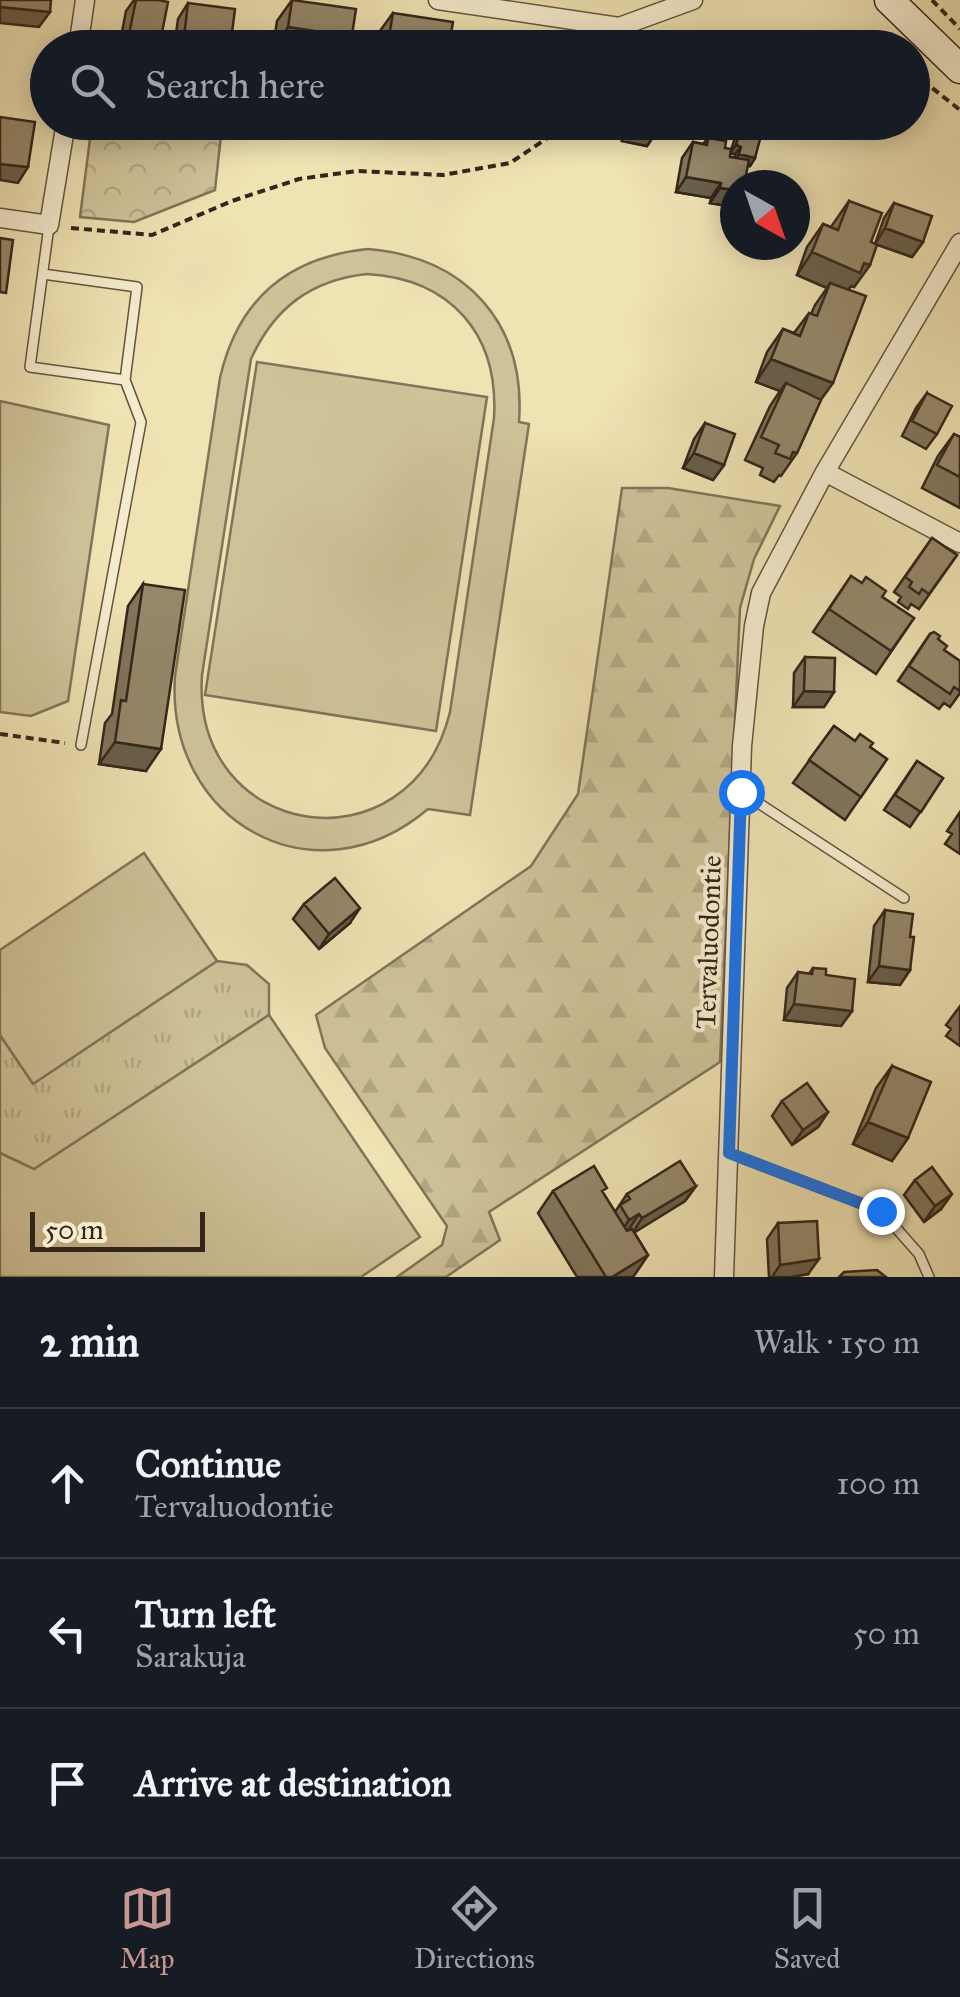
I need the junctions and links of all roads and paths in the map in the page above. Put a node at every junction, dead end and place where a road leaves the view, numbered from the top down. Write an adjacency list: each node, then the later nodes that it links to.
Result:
1 (85, 0): 7 (street)
2 (438, 0): 3 (street)
3 (693, 0)
4 (889, 0): 8 (street)
5 (932, 0): 6 (path)
6 (960, 29)
7 (81, 30)
8 (919, 30)
9 (930, 40): 10 (street)
10 (960, 70)
11 (930, 89): 12 (path)
12 (960, 110)
13 (63, 140): 16 (street)
14 (541, 140): 16 (path)
15 (0, 218): 16 (street)
16 (49, 225): 18 (lane)
17 (960, 243): 20 (street, Tervaluodontie)
18 (43, 274): 19 (lane); 19 (lane)
19 (125, 380): 23 (lane)
20 (826, 472): 21 (street); 24 (street, Tervaluodontie)
21 (960, 543)
22 (0, 734): 23 (path)
23 (80, 745)
24 (741, 792): 25 (lane); 26 (street, Tervaluodontie)
25 (904, 898)
26 (729, 1153): 27 (street, Tervaluodontie); 28 (lane)
27 (724, 1277)
28 (929, 1277)

